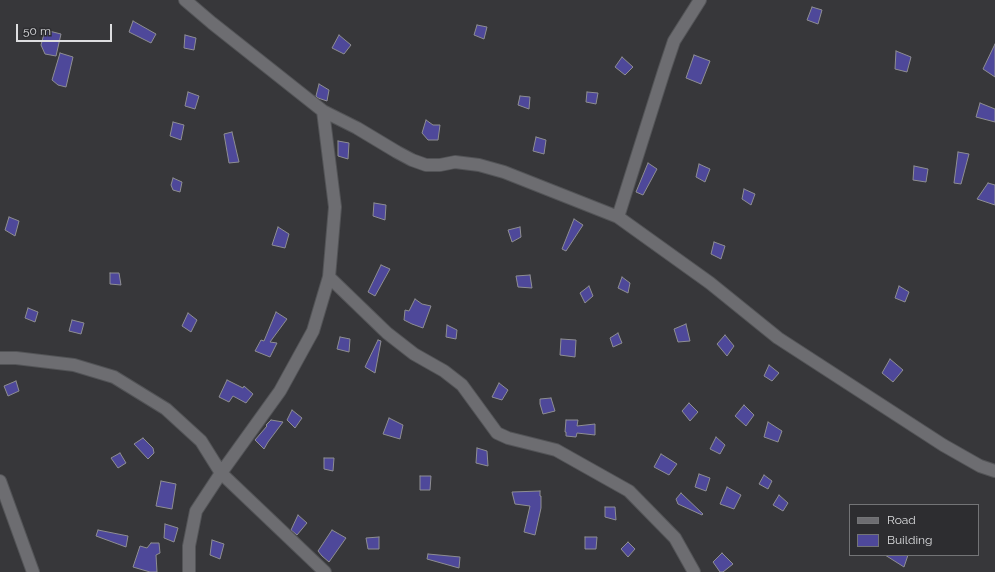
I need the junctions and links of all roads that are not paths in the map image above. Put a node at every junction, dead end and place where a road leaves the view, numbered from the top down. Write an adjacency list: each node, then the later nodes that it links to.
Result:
1 (700, 0): 4 (street)
2 (187, 1): 3 (street)
3 (323, 111): 4 (street); 5 (street)
4 (618, 216): 7 (street)
5 (329, 277): 8 (street); 13 (street)
6 (0, 358): 8 (street)
7 (995, 471)
8 (222, 473): 11 (street); 12 (street)
9 (0, 481): 10 (street)
10 (33, 572)
11 (189, 572)
12 (325, 572)
13 (694, 572)

